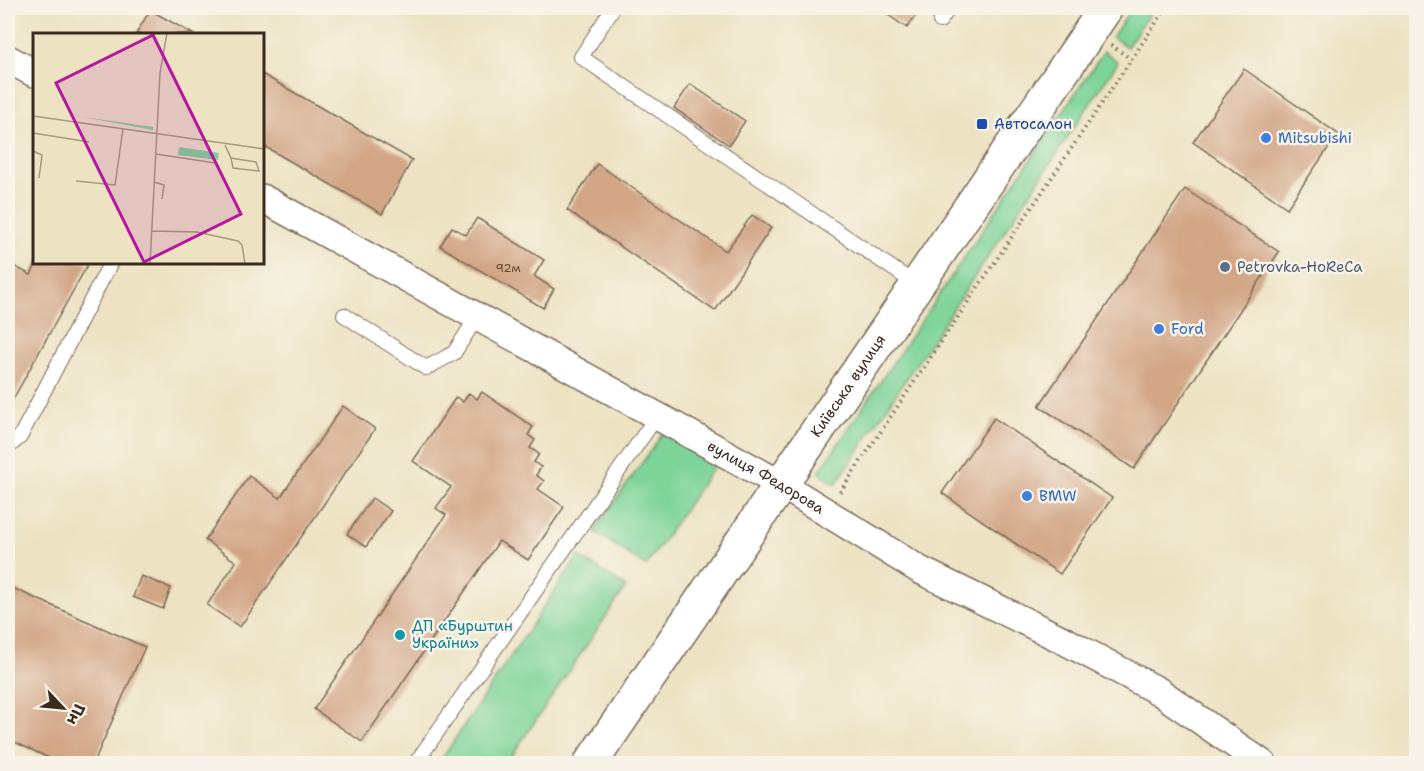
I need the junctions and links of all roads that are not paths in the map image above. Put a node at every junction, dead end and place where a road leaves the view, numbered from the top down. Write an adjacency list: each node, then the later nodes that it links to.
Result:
1 (613, 8): 9 (lane)
2 (949, 8): 4 (lane)
3 (1106, 8): 9 (main road, Київська вулиця)
4 (940, 21)
5 (8, 59): 6 (street)
6 (33, 72)
7 (264, 199): 11 (street, вулиця Федорова)
8 (110, 264): 13 (lane)
9 (917, 285): 14 (main road, Київська вулиця)
10 (344, 315): 11 (lane)
11 (477, 317): 12 (street, вулиця Федорова)
12 (657, 416): 14 (street, вулиця Федорова); 15 (lane)
13 (8, 447)
14 (782, 485): 16 (main road, Київська вулиця); 17 (street, вулиця Федорова)
15 (415, 764)
16 (590, 764)
17 (1263, 764)

